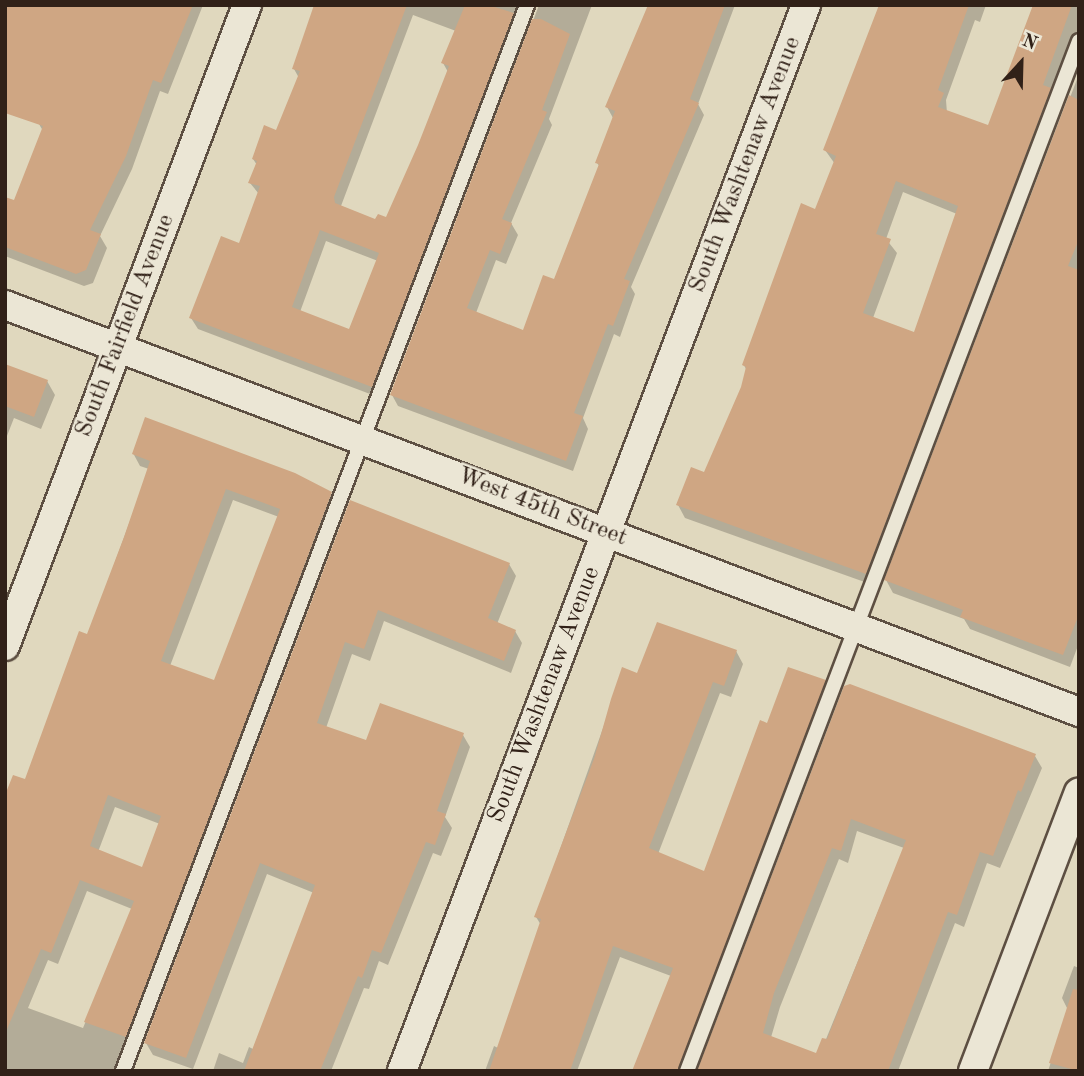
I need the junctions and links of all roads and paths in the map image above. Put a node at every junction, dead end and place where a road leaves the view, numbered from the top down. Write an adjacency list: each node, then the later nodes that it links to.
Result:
1 (247, 5): 6 (street, South Fairfield Avenue)
2 (527, 5): 7 (lane)
3 (806, 5): 8 (street, South Washtenaw Avenue)
4 (1079, 41): 9 (lane)
5 (5, 305): 6 (street, West 45th Street)
6 (118, 347): 7 (street, West 45th Street); 10 (street, South Fairfield Avenue)
7 (362, 440): 8 (street, West 45th Street); 13 (lane)
8 (606, 533): 9 (street, West 45th Street); 14 (street, South Washtenaw Avenue)
9 (856, 627): 11 (street, West 45th Street); 15 (lane)
10 (5, 646)
11 (1079, 712)
12 (1079, 792): 16 (street)
13 (123, 1071)
14 (402, 1071)
15 (687, 1071)
16 (973, 1071)

